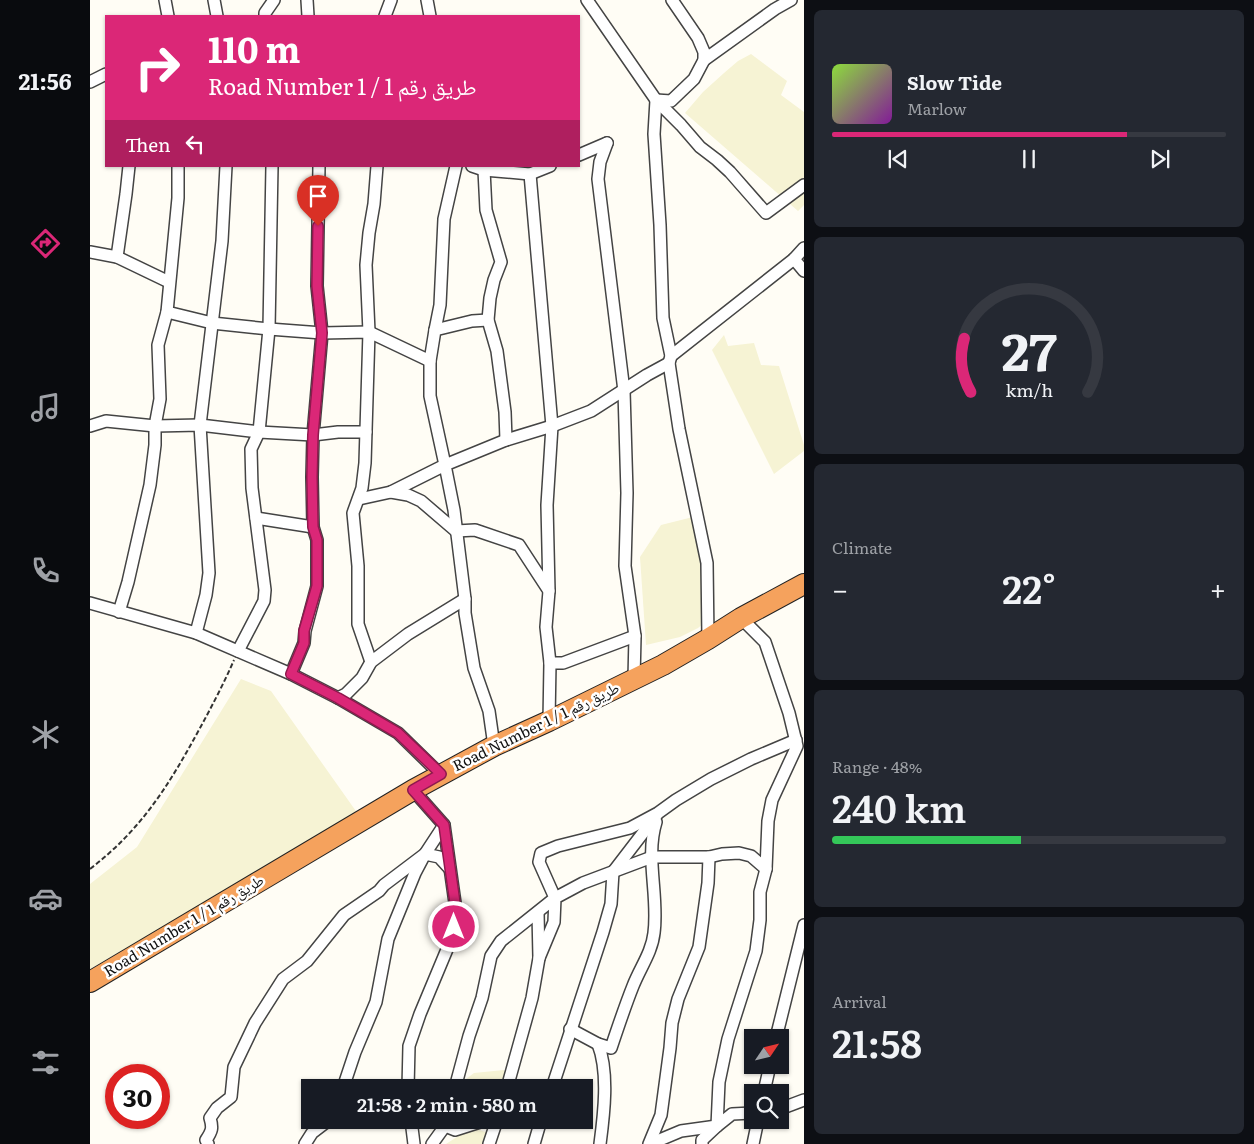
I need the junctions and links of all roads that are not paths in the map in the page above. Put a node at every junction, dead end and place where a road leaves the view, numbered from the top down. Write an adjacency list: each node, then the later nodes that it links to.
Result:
1 (165, 0): 11 (street)
2 (214, 0): 12 (street)
3 (274, 0): 13 (street)
4 (307, 0): 14 (street)
5 (391, 0): 15 (street)
6 (426, 0): 16 (street)
7 (587, 0): 20 (street)
8 (672, 0): 17 (street)
9 (791, 0): 10 (street)
10 (772, 4): 17 (street)
11 (168, 15)
12 (217, 15)
13 (265, 15)
14 (308, 15)
15 (385, 15)
16 (430, 15)
17 (704, 60): 20 (street)
18 (105, 74): 19 (street)
19 (90, 82)
20 (656, 100): 33 (street); 47 (street)
21 (580, 155): 49 (street)
22 (128, 167): 36 (street)
23 (178, 167): 39 (street)
24 (226, 167): 42 (street)
25 (272, 167): 43 (street)
26 (319, 167): 46 (street)
27 (377, 167): 45 (street)
28 (456, 167): 44 (street)
29 (475, 167): 31 (street)
30 (548, 167): 32 (street)
31 (484, 170): 32 (street); 41 (street)
32 (530, 174): 53 (street)
33 (804, 185)
34 (804, 248): 37 (street)
35 (90, 252): 36 (street)
36 (117, 257): 39 (street)
37 (794, 259): 38 (street); 47 (street)
38 (804, 271)
39 (169, 282): 40 (street)
40 (167, 312): 42 (street); 52 (street)
41 (488, 320): 44 (street); 57 (street)
42 (212, 323): 43 (street); 50 (street)
43 (269, 329): 46 (street); 54 (street)
44 (435, 330): 48 (street)
45 (369, 332): 46 (street); 48 (street); 55 (street)
46 (322, 333): 56 (street)
47 (670, 360): 49 (street); 72 (street)
48 (430, 362): 58 (street)
49 (624, 391): 53 (street); 71 (street)
50 (200, 425): 52 (street); 54 (street); 70 (street)
51 (90, 426): 52 (street)
52 (155, 426): 68 (street)
53 (552, 426): 57 (street); 65 (street)
54 (259, 432): 56 (street); 61 (street)
55 (366, 432): 56 (street); 60 (street)
56 (313, 435): 62 (street)
57 (506, 440): 58 (street)
58 (445, 465): 59 (street); 63 (street)
59 (391, 492): 60 (street); 63 (street)
60 (359, 499): 74 (street)
61 (256, 518): 62 (street); 73 (street)
62 (313, 527): 76 (street)
63 (456, 531): 65 (street); 66 (street)
64 (804, 584): 69 (highway, Road Number 1 / طريق رقم 1)
65 (549, 591): 75 (street)
66 (465, 599): 74 (street); 81 (street)
67 (90, 603): 68 (street)
68 (119, 612): 70 (street)
69 (741, 618): 72 (highway, Road Number 1 / طريق رقم 1); 80 (street)
70 (196, 633): 73 (street)
71 (635, 636): 75 (street); 77 (street)
72 (708, 640): 77 (highway, Road Number 1 / طريق رقم 1)
73 (238, 651): 76 (street)
74 (371, 662): 78 (street)
75 (550, 663): 79 (street)
76 (291, 674): 78 (street)
77 (634, 679): 79 (highway, Road Number 1 / طريق رقم 1)
78 (338, 698): 82 (street)
79 (549, 721): 81 (highway, Road Number 1 / طريق رقم 1)
80 (799, 743): 84 (street); 90 (street)
81 (494, 746): 82 (highway, Road Number 1 / طريق رقم 1)
82 (441, 774): 83 (highway, Road Number 1 / طريق رقم 1)
83 (413, 790): 85 (street); 96 (highway, Road Number 1 / طريق رقم 1)
84 (658, 813): 87 (street); 91 (street); 92 (street)
85 (444, 825): 86 (street); 89 (street)
86 (425, 854): 89 (street); 100 (street); 115 (street)
87 (652, 857): 88 (street); 91 (street); 99 (street)
88 (709, 857): 90 (street); 122 (street)
89 (450, 869): 101 (street)
90 (766, 869): 108 (street)
91 (613, 872): 92 (street); 97 (street)
92 (555, 898): 93 (street); 95 (street)
93 (538, 913): 95 (street); 102 (street)
94 (804, 925): 98 (street)
95 (539, 958): 103 (street)
96 (90, 982)
97 (570, 1029): 99 (street); 104 (street)
98 (778, 1029)
99 (598, 1044): 121 (street)
100 (346, 1079)
101 (408, 1079)
102 (457, 1079)
103 (510, 1079)
104 (555, 1079)
105 (804, 1100): 106 (street)
106 (789, 1106)
107 (744, 1113): 108 (street)
108 (717, 1126): 122 (street); 123 (street)
109 (317, 1129): 116 (street)
110 (412, 1129): 117 (street)
111 (441, 1129): 118 (street)
112 (494, 1129): 119 (street)
113 (538, 1129): 120 (street)
114 (756, 1129): 124 (street)
115 (208, 1144)
116 (305, 1144)
117 (414, 1144)
118 (432, 1144)
119 (489, 1144)
120 (534, 1144)
121 (600, 1144)
122 (649, 1144)
123 (702, 1144)
124 (753, 1144)

